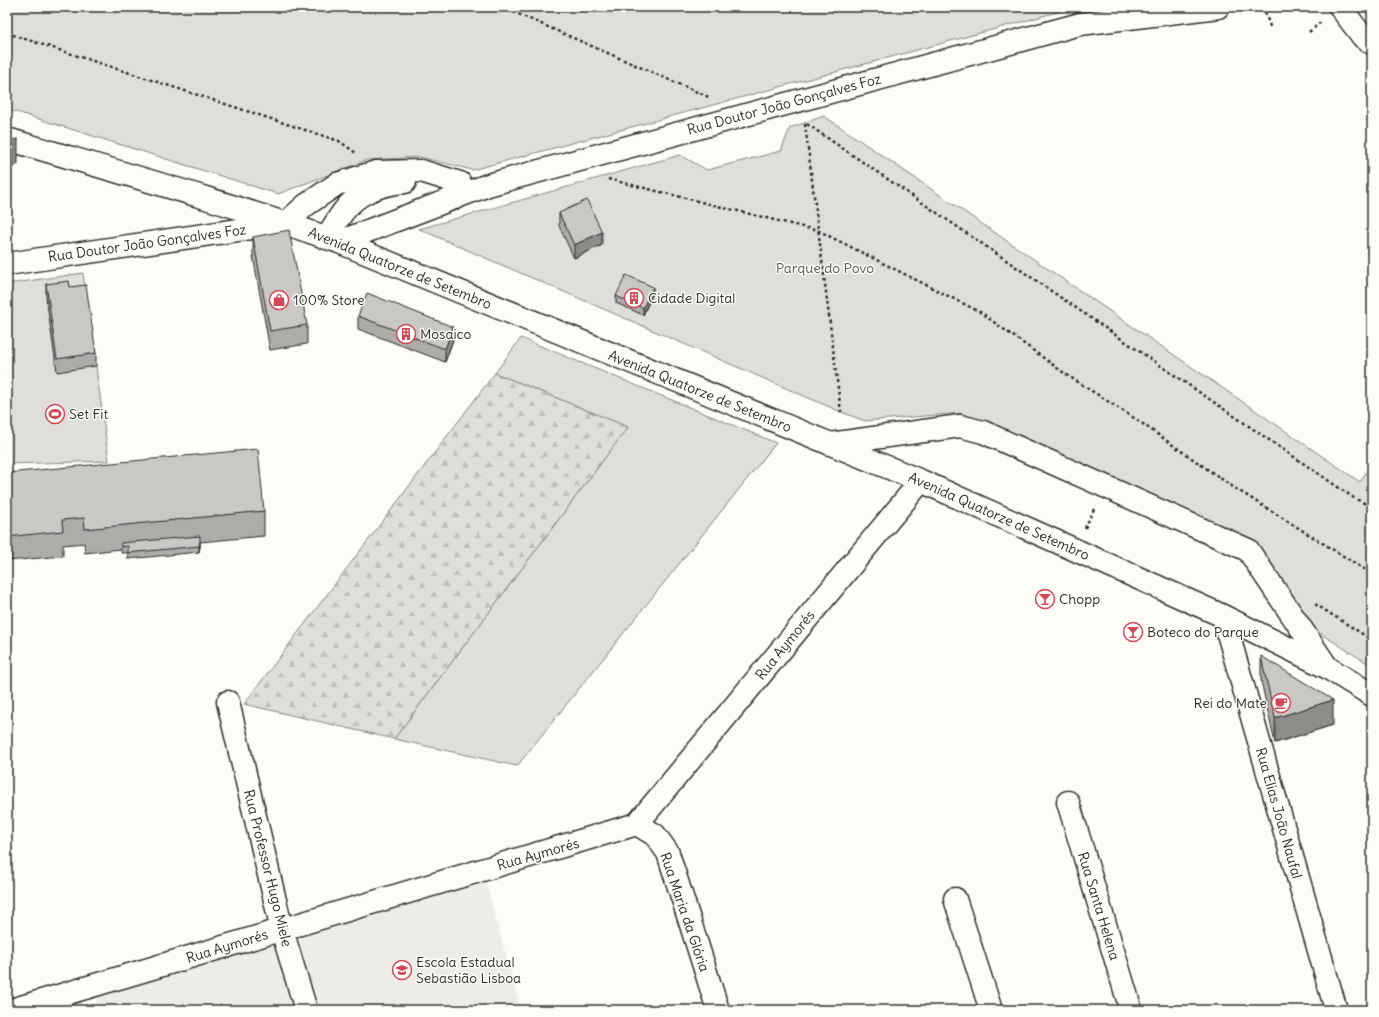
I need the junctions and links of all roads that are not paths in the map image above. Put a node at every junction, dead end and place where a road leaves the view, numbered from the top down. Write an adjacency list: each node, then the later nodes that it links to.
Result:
1 (1111, 7): 4 (street, Rua Doutor João Gonçalves Foz)
2 (1218, 7): 4 (street, Rua Doutor João Gonçalves Foz)
3 (1340, 7): 5 (street)
4 (1080, 24): 8 (street, Rua Doutor João Gonçalves Foz)
5 (1372, 43)
6 (7, 139): 9 (street, Avenida Quatorze de Setembro)
7 (460, 183): 8 (street, Rua Doutor João Gonçalves Foz); 9 (street); 10 (street, Rua Doutor João Gonçalves Foz)
8 (488, 185): 10 (street, Rua Doutor João Gonçalves Foz)
9 (286, 223): 10 (street, Avenida Quatorze de Setembro); 11 (street, Rua Doutor João Gonçalves Foz)
10 (333, 240): 12 (street, Avenida Quatorze de Setembro)
11 (7, 264)
12 (829, 444): 13 (street, Avenida Quatorze de Setembro); 15 (street)
13 (921, 481): 14 (street, Avenida Quatorze de Setembro); 19 (street, Rua Aymorés)
14 (1223, 616): 15 (street, Avenida Quatorze de Setembro); 27 (street, Rua Elias João Naufal)
15 (1328, 668): 16 (street, Avenida Quatorze de Setembro)
16 (1372, 695)
17 (228, 702): 21 (street, Rua Professor Hugo Miele)
18 (1068, 802): 26 (street, Rua Santa Helena)
19 (637, 824): 21 (street, Rua Aymorés); 24 (street, Rua Maria da Glória)
20 (955, 898): 25 (street)
21 (282, 930): 22 (street, Rua Aymorés); 23 (street, Rua Professor Hugo Miele)
22 (11, 1010)
23 (306, 1010)
24 (718, 1010)
25 (991, 1010)
26 (1130, 1010)
27 (1336, 1010)

